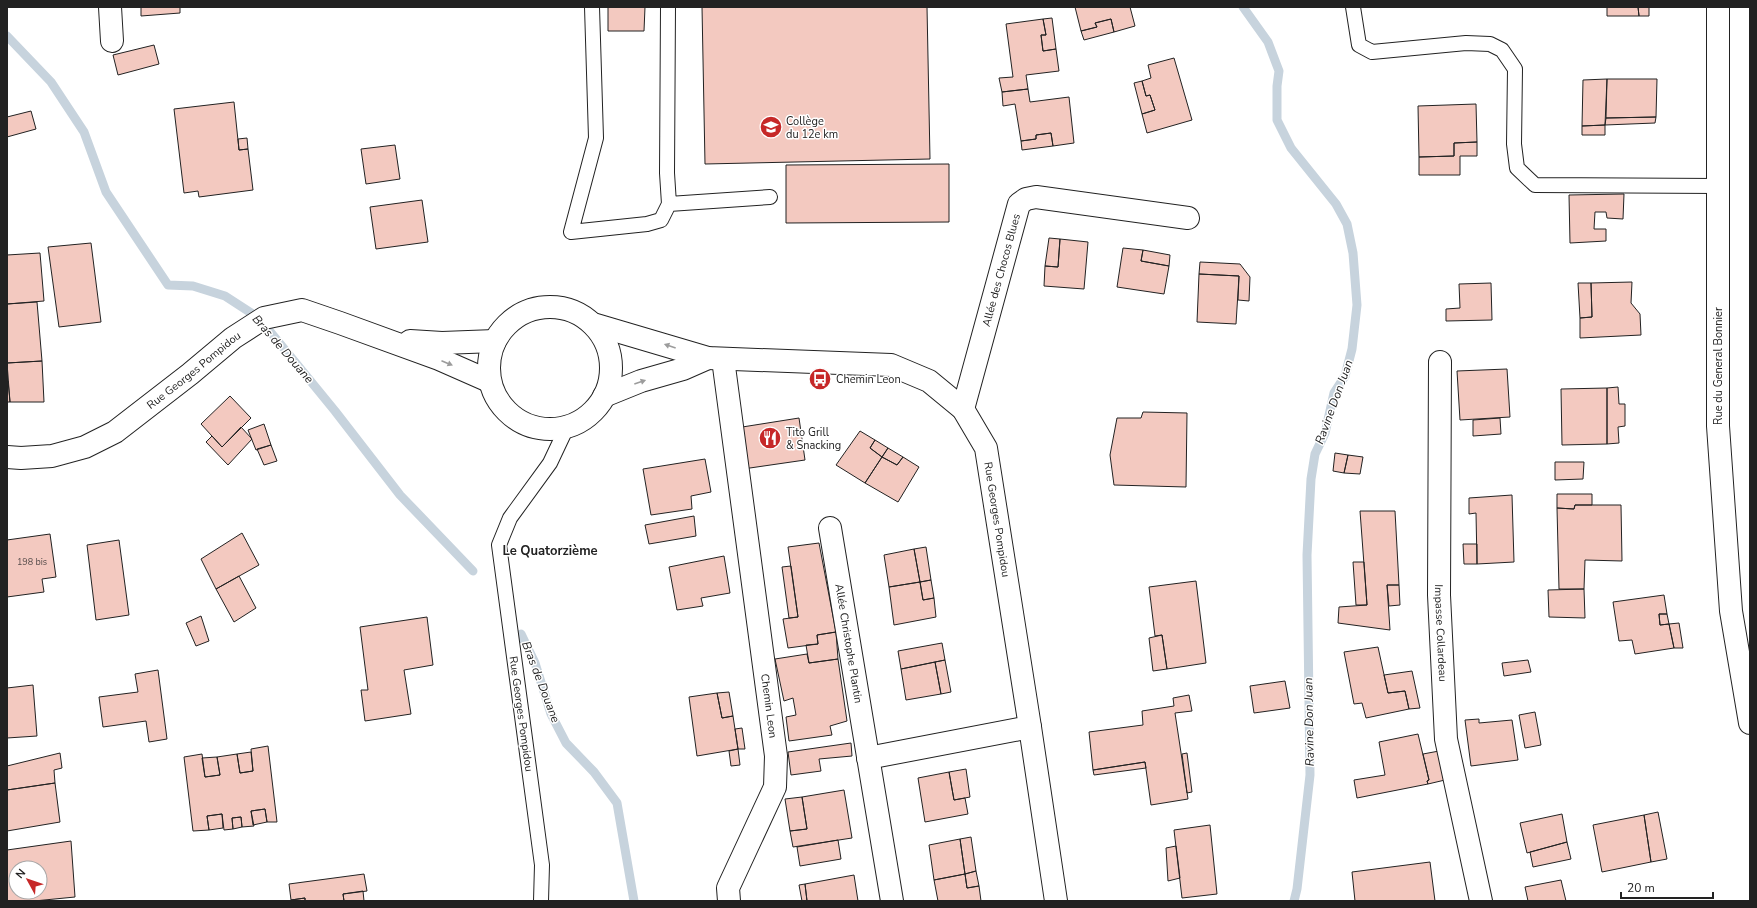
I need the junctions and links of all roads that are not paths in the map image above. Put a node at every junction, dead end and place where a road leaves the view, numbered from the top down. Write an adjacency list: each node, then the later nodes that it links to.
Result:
1 (110, 7): 6 (street)
2 (592, 7): 9 (lane)
3 (668, 7): 9 (lane)
4 (1353, 7): 7 (lane)
5 (1718, 7): 7 (street, Rue du General Bonnier)
6 (112, 41)
7 (1718, 186): 22 (street, Rue du General Bonnier)
8 (770, 197): 9 (lane)
9 (669, 204)
10 (1188, 218): 18 (street, Allée des Chocos Blues)
11 (593, 324): 13 (street); 14 (street, Rue Georges Pompidou, one-way to 11); 17 (street)
12 (385, 339): 13 (street, Rue Georges Pompidou); 16 (street, Rue Georges Pompidou, one-way to 16); 20 (street, Rue Georges Pompidou)
13 (494, 341): 16 (street)
14 (716, 358): 17 (street, Rue Georges Pompidou, one-way to 14); 18 (street, Rue Georges Pompidou); 26 (street, Chemin Leon)
15 (1440, 362): 29 (street, Impasse Collardeau)
16 (490, 381): 19 (street)
17 (604, 396): 19 (street)
18 (963, 409): 23 (street, Rue Georges Pompidou)
19 (567, 426): 25 (lane, Rue Georges Pompidou)
20 (7, 457)
21 (830, 528): 24 (street, Allée Christophe Plantin)
22 (1750, 723)
23 (1030, 727): 24 (street); 28 (street, Rue Georges Pompidou)
24 (868, 758): 27 (street, Allée Christophe Plantin)
25 (541, 901)
26 (729, 901)
27 (892, 901)
28 (1056, 901)
29 (1481, 901)

